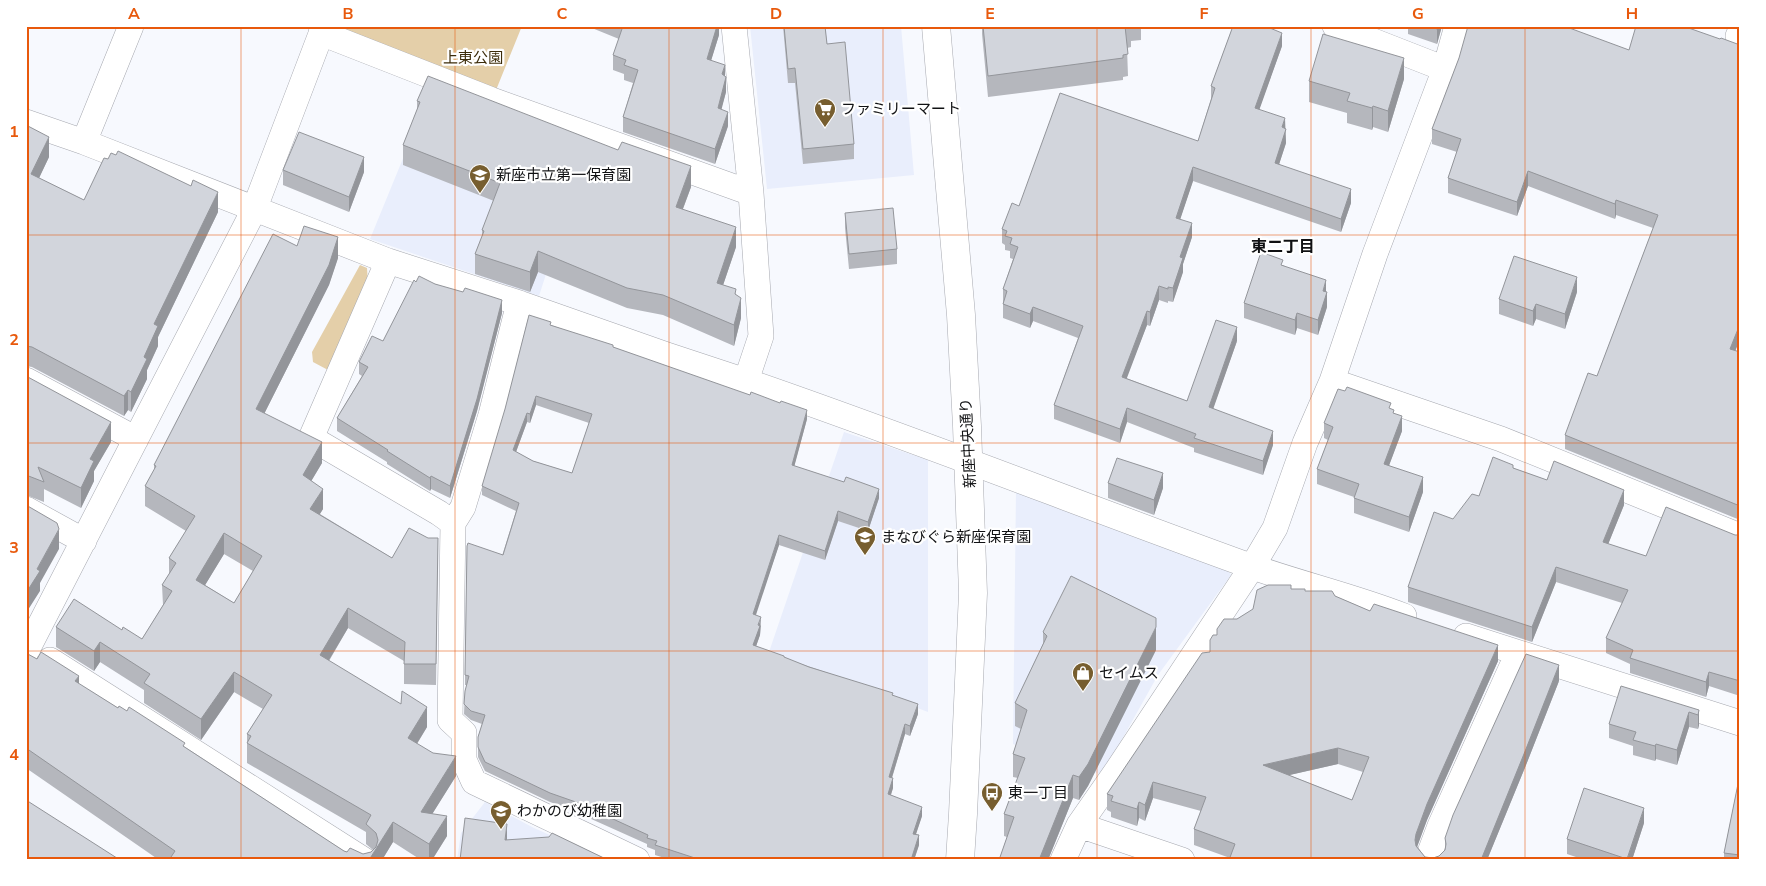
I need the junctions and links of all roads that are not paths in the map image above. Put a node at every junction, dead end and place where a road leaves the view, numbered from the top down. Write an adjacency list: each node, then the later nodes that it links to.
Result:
1 (131, 26): 11 (street)
2 (734, 26): 12 (street)
3 (936, 26): 20 (street, 新座中央通り)
4 (1335, 26): 9 (street)
5 (1457, 26): 9 (street)
6 (323, 30): 12 (street); 13 (street)
7 (1740, 32): 8 (street)
8 (1740, 37)
9 (1444, 69): 18 (street)
10 (26, 122): 11 (street)
11 (84, 142): 13 (street)
12 (751, 193): 17 (street)
13 (254, 210): 14 (street); 19 (street)
14 (388, 261): 15 (street); 22 (street)
15 (519, 302): 17 (street); 22 (street)
16 (26, 380): 19 (street)
17 (746, 381): 20 (street)
18 (1332, 381): 23 (street); 25 (street)
19 (136, 439): 24 (street)
20 (969, 462): 25 (street); 34 (street, 新座中央通り)
21 (26, 509): 24 (street)
22 (453, 523): 33 (street)
23 (1740, 536)
24 (84, 541): 28 (street)
25 (1252, 567): 26 (street); 31 (street)
26 (1422, 622)
27 (1448, 631): 29 (street)
28 (27, 648): 32 (street)
29 (1518, 653): 30 (street); 37 (street)
30 (1740, 723)
31 (1079, 825): 35 (street); 36 (street)
32 (364, 860)
33 (637, 860)
34 (960, 860)
35 (1063, 860)
36 (1182, 860)
37 (1432, 860)

